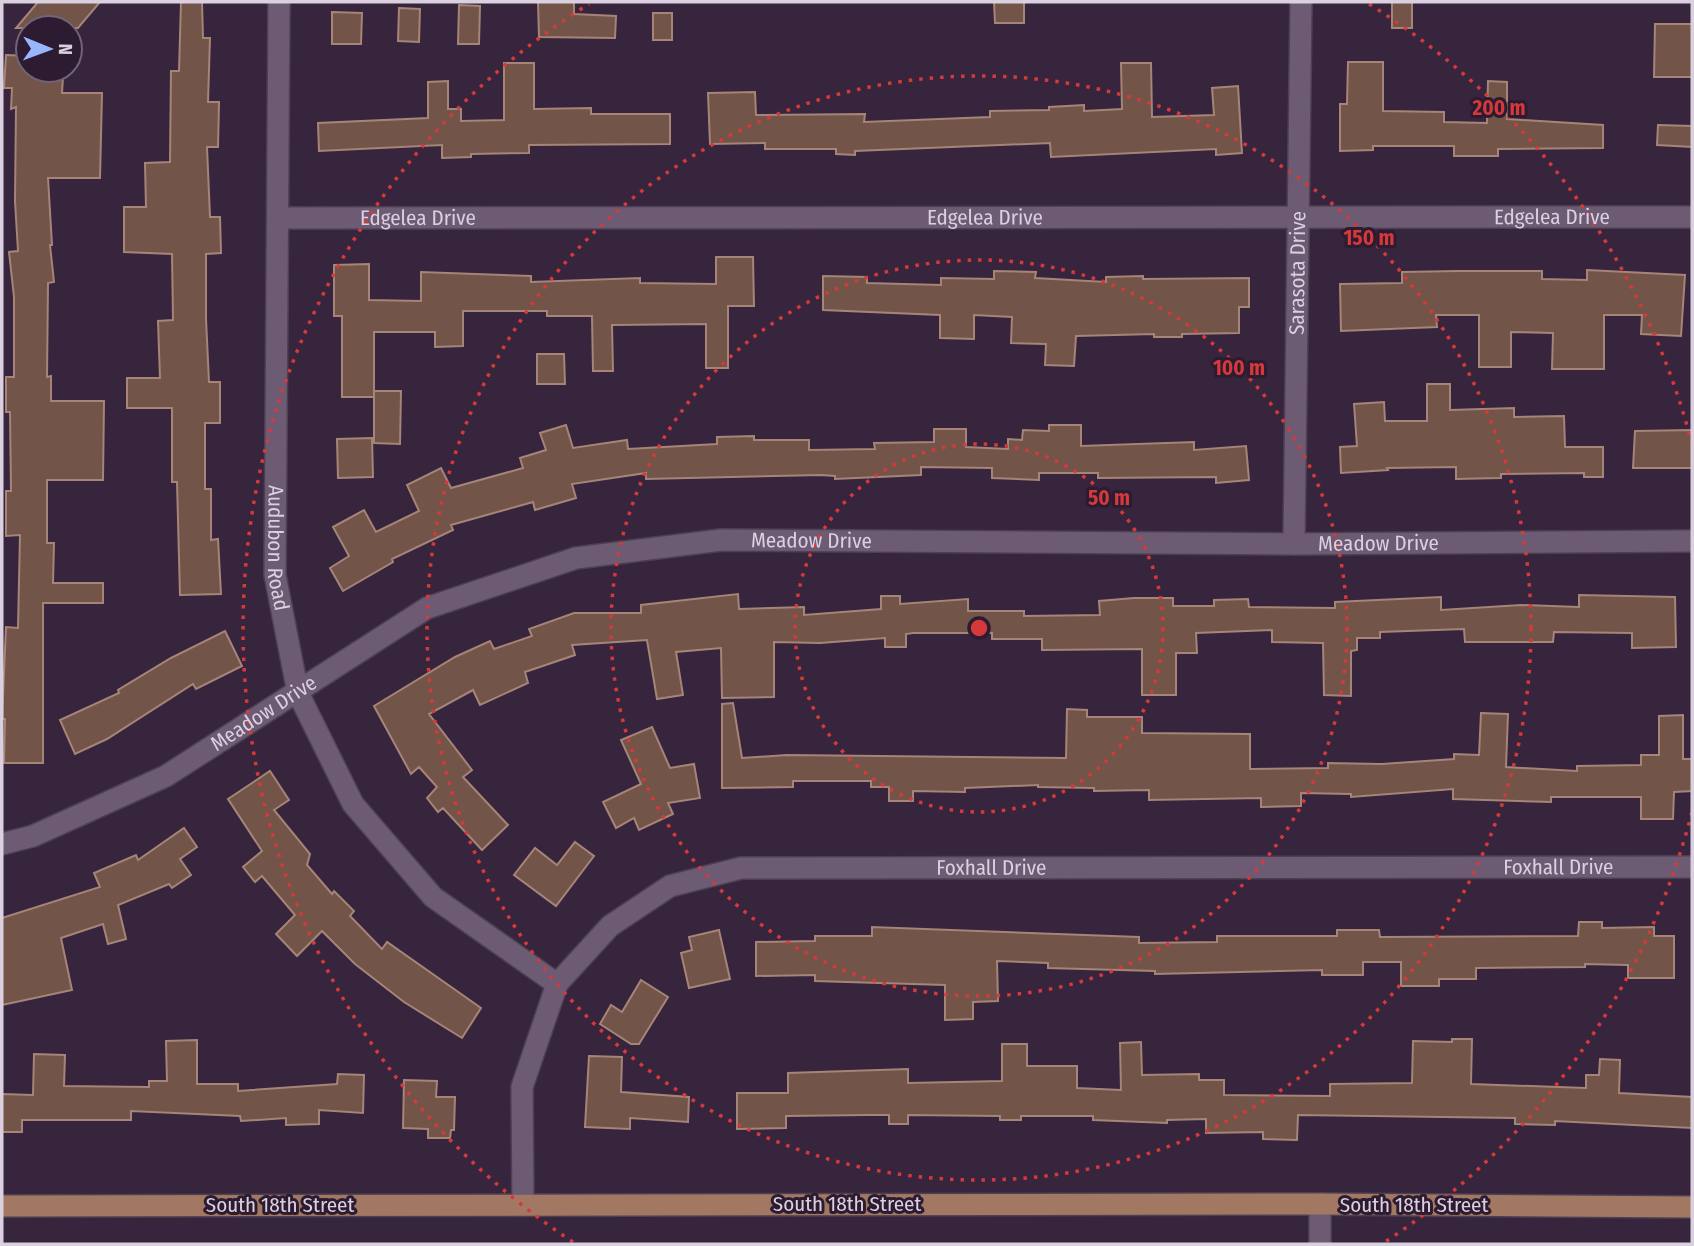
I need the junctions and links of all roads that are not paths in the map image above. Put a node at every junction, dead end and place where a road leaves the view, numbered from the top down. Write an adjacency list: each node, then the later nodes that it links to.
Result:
1 (279, 2): 5 (street, Audubon Road)
2 (1301, 2): 3 (street, Sarasota Drive)
3 (1300, 216): 4 (street, Edgelea Drive); 5 (street, Edgelea Drive); 7 (street, Sarasota Drive)
4 (1692, 216)
5 (278, 218): 8 (street, Audubon Road)
6 (1692, 541): 7 (street, Meadow Drive)
7 (1294, 544): 8 (street, Meadow Drive)
8 (298, 693): 9 (street, Meadow Drive); 11 (street, Audubon Road)
9 (2, 844)
10 (1692, 867): 11 (street, Foxhall Drive)
11 (557, 984): 12 (street, Foxhall Drive)
12 (523, 1204): 13 (main road, South 18th Street); 14 (main road, South 18th Street)
13 (1320, 1204): 15 (main road, South 18th Street); 16 (street)
14 (2, 1206)
15 (1692, 1207)
16 (1320, 1244)

